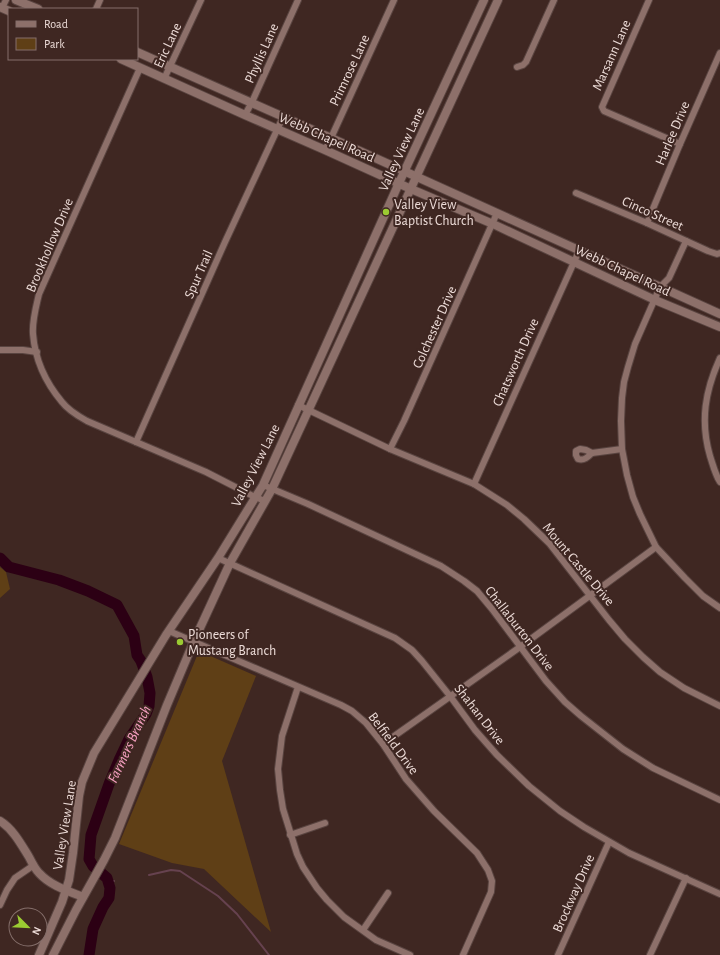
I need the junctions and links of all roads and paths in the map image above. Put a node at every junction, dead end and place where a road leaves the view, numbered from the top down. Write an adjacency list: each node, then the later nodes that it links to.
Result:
1 (16, 0): 9 (main road)
2 (201, 0): 13 (street, Eric Lane)
3 (298, 0): 19 (street, Phyllis Lane)
4 (394, 0): 23 (street, Primrose Lane)
5 (484, 0): 16 (main road, Valley View Lane)
6 (498, 0): 18 (main road, Valley View Lane)
7 (554, 0): 14 (street)
8 (649, 0): 24 (street, Marsann Lane)
9 (36, 8)
10 (138, 52): 13 (main road, Webb Chapel Road)
11 (720, 53): 24 (street, Harlee Drive)
12 (123, 60): 15 (main road, Webb Chapel Road)
13 (170, 67): 17 (street, Eric Lane); 19 (main road, Webb Chapel Road)
14 (517, 67)
15 (140, 68): 17 (main road, Webb Chapel Road); 43 (street, Brookhollow Drive)
16 (450, 76): 18 (main road); 26 (main road, Valley View Lane)
17 (164, 79): 20 (main road, Webb Chapel Road)
18 (460, 80): 27 (main road, Valley View Lane)
19 (252, 102): 20 (street, Phyllis Lane); 21 (main road, Webb Chapel Road)
20 (245, 115): 22 (main road, Webb Chapel Road)
21 (283, 117): 22 (street, Spur Trail); 23 (main road, Webb Chapel Road)
22 (277, 129): 25 (main road, Webb Chapel Road); 47 (street, Spur Trail)
23 (331, 138): 25 (street, Primrose Lane); 26 (main road, Webb Chapel Road)
24 (680, 144): 32 (street, Harlee Drive)
25 (325, 150): 28 (main road, Webb Chapel Road)
26 (405, 171): 27 (main road, Webb Chapel Road); 28 (main road, Valley View Lane)
27 (416, 177): 29 (main road, Valley View Lane); 31 (main road, Webb Chapel Road)
28 (399, 183): 29 (main road, Webb Chapel Road); 45 (main road, Valley View Lane)
29 (411, 189): 33 (main road, Webb Chapel Road); 46 (main road, Valley View Lane)
30 (576, 193): 32 (street, Cinco Street)
31 (497, 213): 33 (street, Colchester Drive); 35 (main road, Webb Chapel Road)
32 (647, 223): 34 (street, Cinco Street)
33 (492, 224): 37 (main road, Webb Chapel Road); 48 (street, Colchester Drive)
34 (686, 241): 36 (street, Cinco Street); 38 (street)
35 (579, 251): 37 (street, Chatsworth Drive); 38 (main road, Webb Chapel Road)
36 (720, 253)
37 (574, 262): 39 (main road, Webb Chapel Road); 52 (street, Chatsworth Drive)
38 (660, 287): 39 (street); 40 (main road, Webb Chapel Road)
39 (655, 300): 41 (main road, Webb Chapel Road); 49 (street)
40 (720, 314)
41 (720, 327)
42 (0, 350): 43 (street)
43 (36, 352): 47 (street, Brookhollow Drive)
44 (720, 358): 51 (street)
45 (298, 405): 46 (street, Mount Castle Drive); 53 (main road, Valley View Lane)
46 (310, 410): 48 (street, Mount Castle Drive); 54 (main road, Valley View Lane)
47 (136, 442): 55 (street, Brookhollow Drive)
48 (390, 449): 52 (street, Mount Castle Drive)
49 (622, 449): 50 (street); 57 (street)
50 (592, 453)
51 (720, 482)
52 (474, 484): 60 (street, Mount Castle Drive)
53 (262, 485): 54 (street, Challaburton Drive); 55 (main road, Valley View Lane)
54 (272, 489): 56 (main road, Valley View Lane); 64 (street, Challaburton Drive)
55 (255, 497): 56 (street, Brookhollow Drive); 58 (main road, Valley View Lane)
56 (265, 501): 59 (main road, Valley View Lane)
57 (656, 547): 60 (street); 61 (street)
58 (218, 558): 59 (street, Shahan Drive); 62 (main road, Valley View Lane)
59 (230, 563): 63 (main road, Valley View Lane); 66 (street, Shahan Drive)
60 (590, 595): 64 (street); 67 (street, Mount Castle Drive)
61 (720, 608)
62 (169, 631): 63 (street, Belfield Drive); 76 (main road, Valley View Lane)
63 (194, 641): 65 (street, Belfield Drive); 79 (main road, Valley View Lane)
64 (520, 647): 66 (street); 69 (street, Challaburton Drive)
65 (298, 687): 68 (street, Belfield Drive); 72 (street)
66 (450, 696): 68 (street); 73 (street, Shahan Drive)
67 (720, 706)
68 (383, 744): 85 (street, Belfield Drive)
69 (720, 800)
70 (0, 820): 74 (main road)
71 (325, 823): 72 (street)
72 (290, 835): 81 (street)
73 (609, 842): 75 (street, Shahan Drive); 86 (street, Brockway Drive)
74 (34, 865): 76 (main road); 80 (street)
75 (686, 878): 78 (street, Shahan Drive); 87 (street)
76 (66, 889): 79 (main road); 82 (main road, Valley View Lane)
77 (388, 893): 81 (street)
78 (720, 894)
79 (83, 897): 83 (main road, Valley View Lane)
80 (0, 905)
81 (363, 930): 84 (street)
82 (39, 955)
83 (53, 955)
84 (410, 955)
85 (463, 955)
86 (558, 955)
87 (650, 955)

